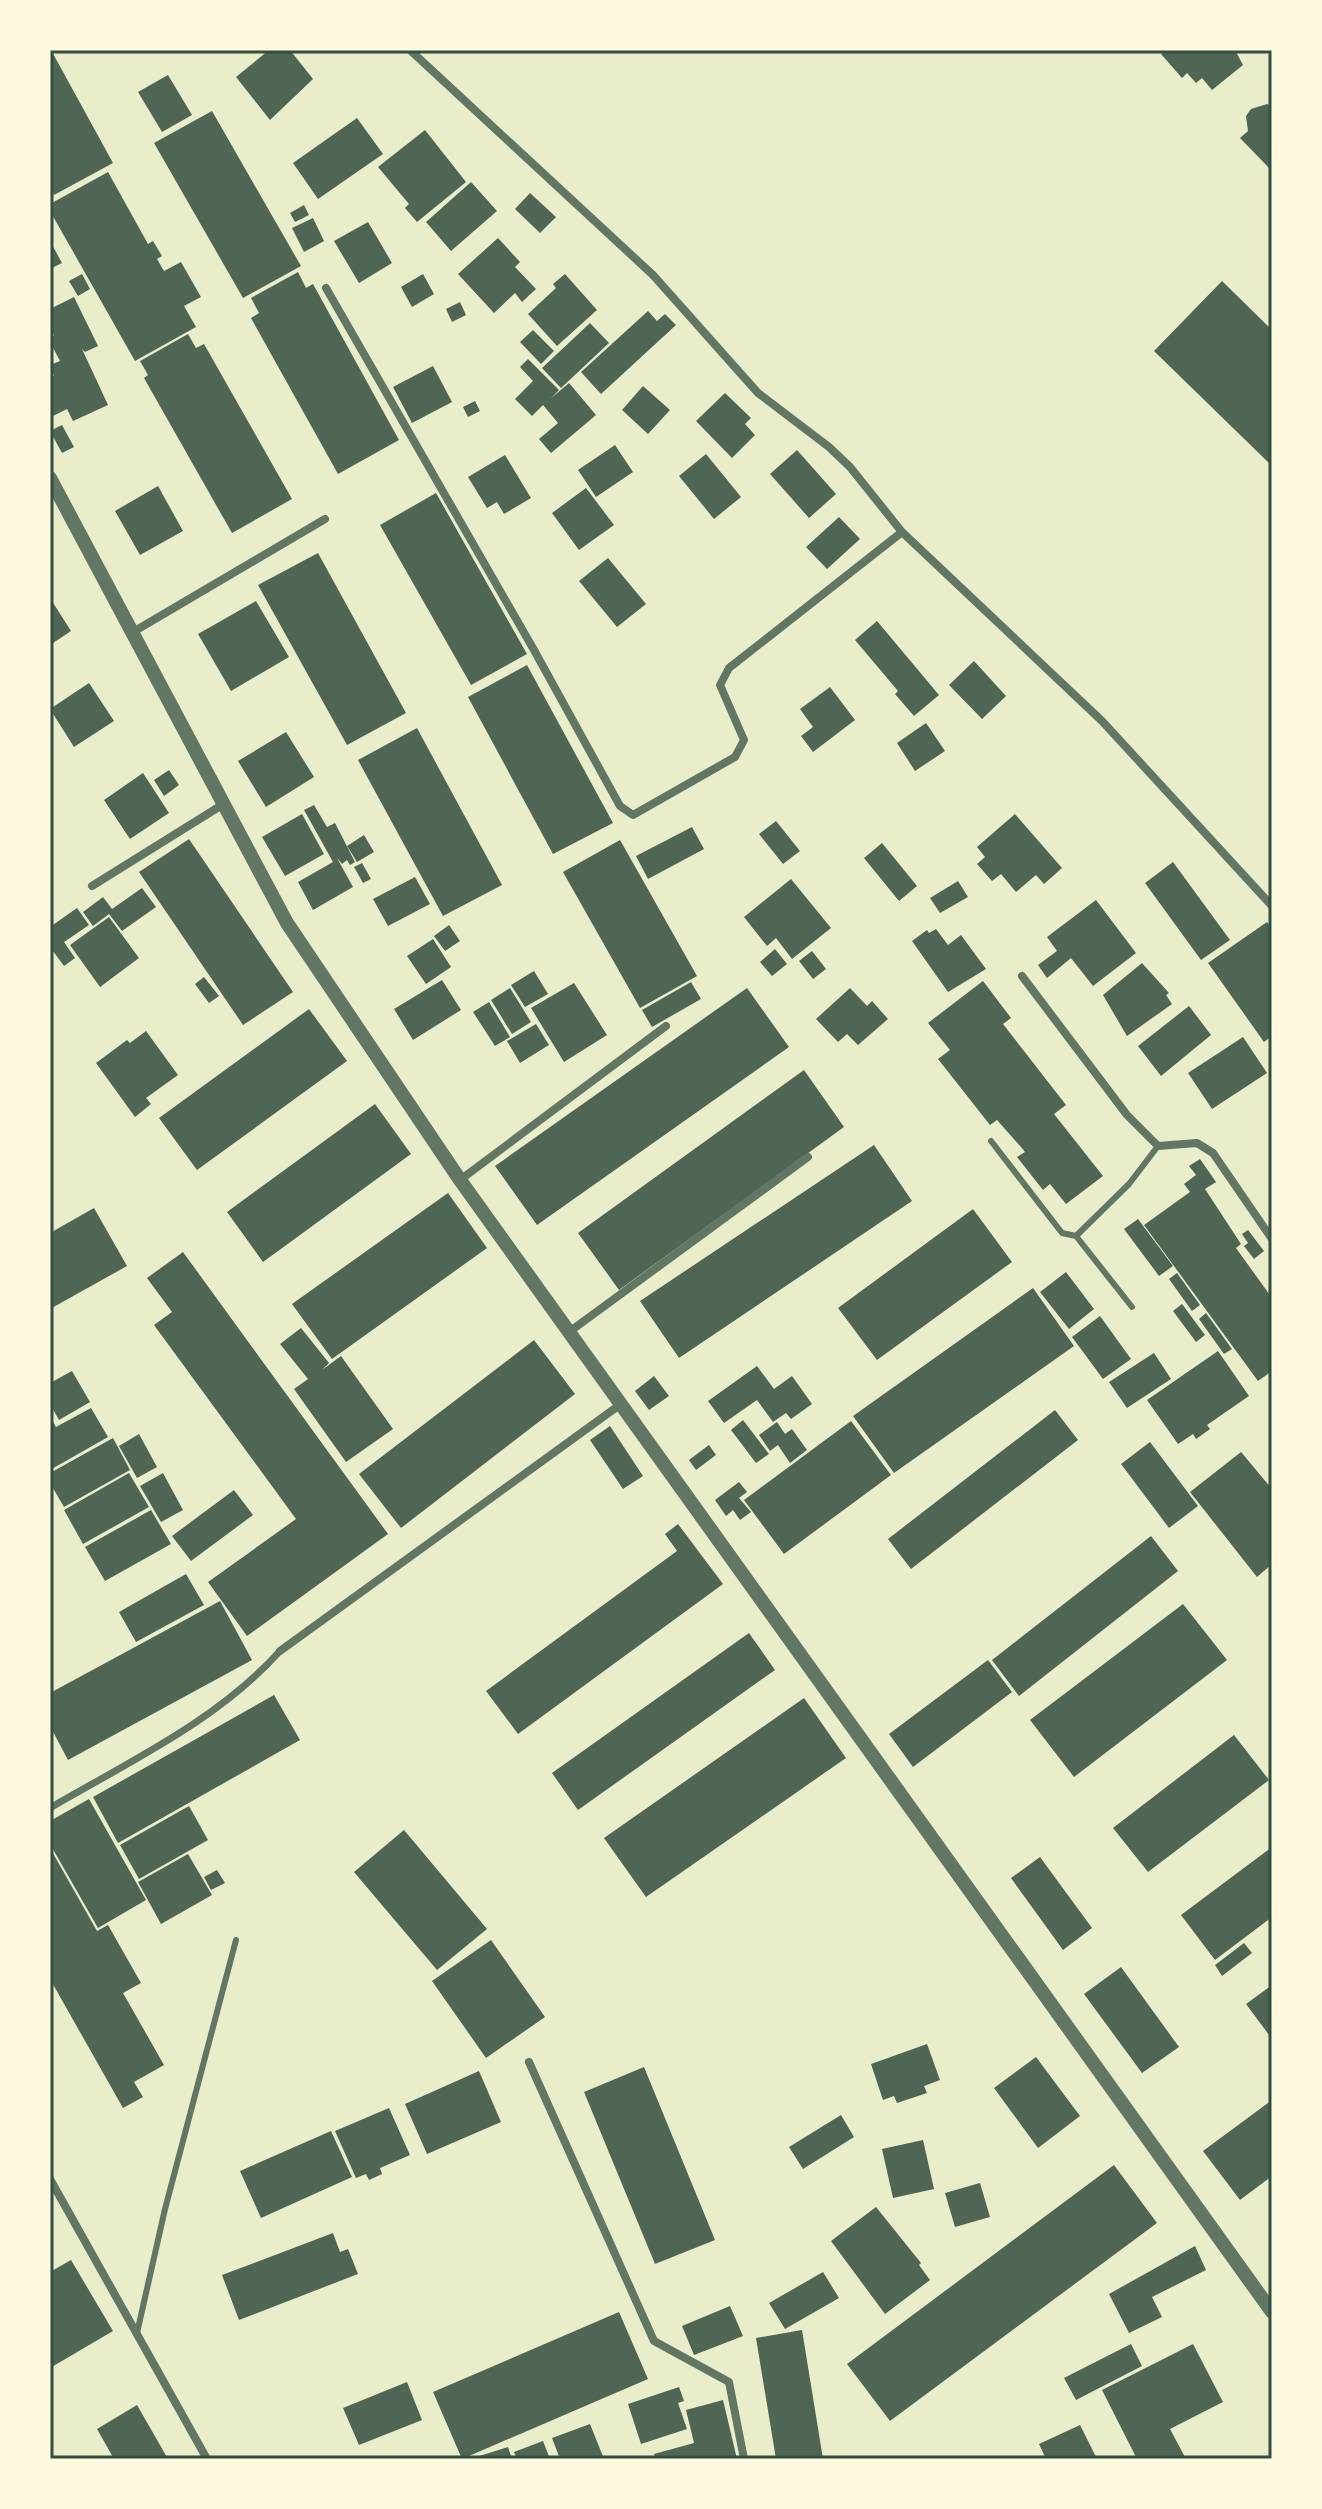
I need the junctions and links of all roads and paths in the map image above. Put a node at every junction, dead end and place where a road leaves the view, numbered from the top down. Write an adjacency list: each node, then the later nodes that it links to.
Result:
1 (410, 50): 5 (street)
2 (326, 288): 5 (street)
3 (50, 478): 6 (street)
4 (325, 519): 6 (street)
5 (902, 532): 9 (street)
6 (133, 632): 7 (street)
7 (222, 805): 8 (street); 15 (street)
8 (92, 886)
9 (1272, 906)
10 (1022, 976): 13 (street)
11 (666, 1026): 15 (street)
12 (991, 1141): 16 (lane)
13 (1158, 1146): 16 (lane); 17 (street)
14 (808, 1157): 19 (street)
15 (460, 1180): 19 (street)
16 (1076, 1236): 18 (lane)
17 (1272, 1239)
18 (1132, 1307)
19 (569, 1332): 20 (street)
20 (622, 1404): 21 (street); 26 (street)
21 (280, 1651): 22 (street)
22 (50, 1808)
23 (236, 1940): 27 (lane)
24 (529, 2062): 29 (street)
25 (50, 2179): 27 (street)
26 (1272, 2312)
27 (137, 2333): 28 (street)
28 (207, 2459)
29 (744, 2459)

